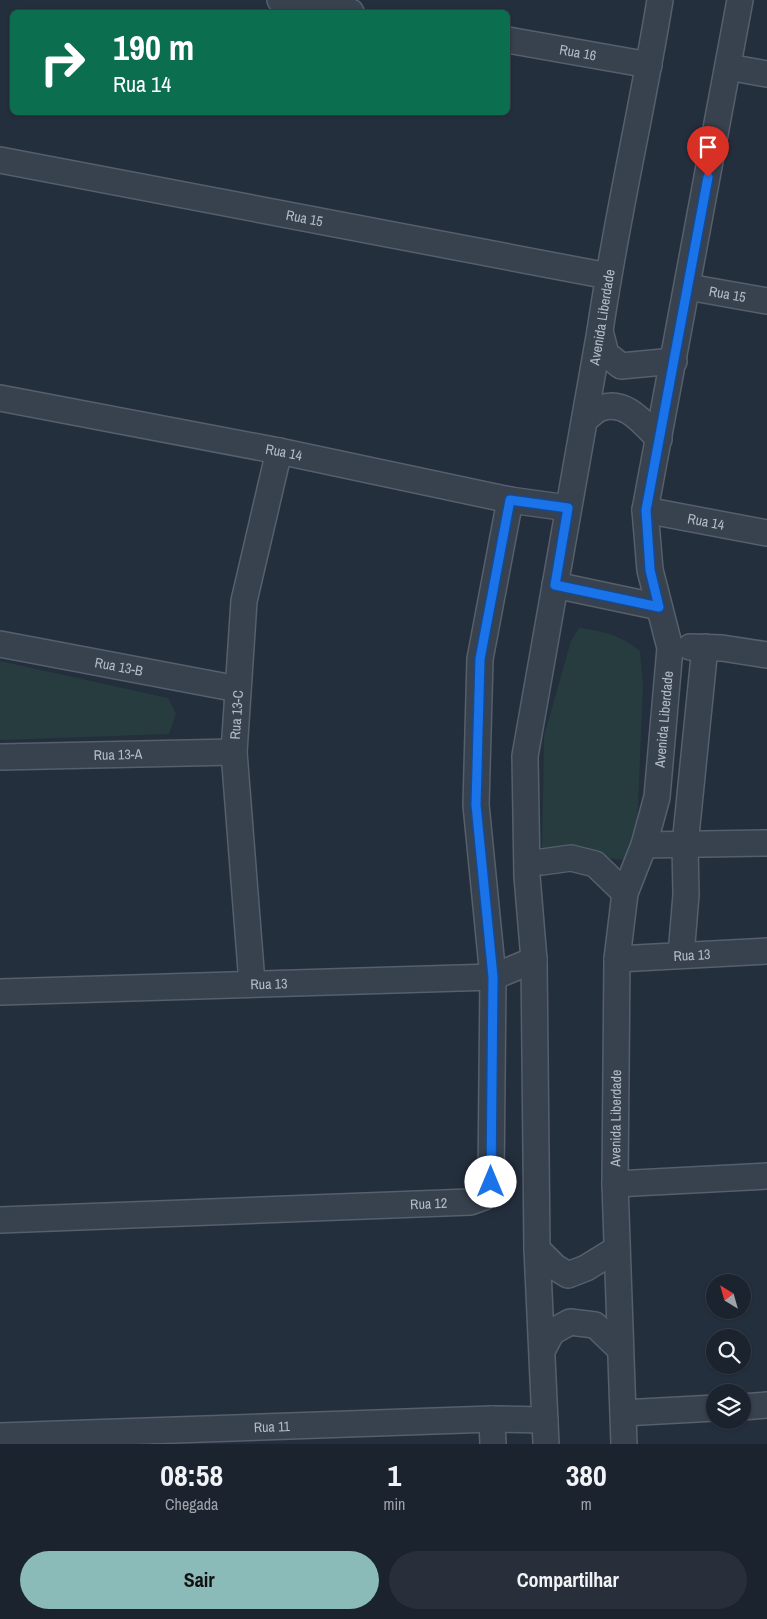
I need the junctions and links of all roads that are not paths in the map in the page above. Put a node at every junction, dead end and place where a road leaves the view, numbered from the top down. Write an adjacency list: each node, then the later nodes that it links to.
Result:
1 (280, 0): 4 (street)
2 (660, 0): 6 (street, Avenida Liberdade)
3 (740, 0): 7 (street, Avenida Liberdade)
4 (339, 10)
5 (510, 40): 6 (street, Rua 16)
6 (649, 65): 10 (street, Avenida Liberdade)
7 (728, 67): 8 (street); 11 (street, Avenida Liberdade)
8 (767, 74)
9 (0, 160): 10 (street, Rua 15)
10 (608, 276): 13 (street, Avenida Liberdade)
11 (688, 287): 12 (street, Rua 15); 14 (street, Avenida Liberdade)
12 (767, 301)
13 (600, 331): 14 (street); 16 (street, Avenida Liberdade)
14 (674, 361): 17 (street, Avenida Liberdade)
15 (0, 398): 18 (street, Rua 14)
16 (585, 419): 17 (street); 20 (street, Avenida Liberdade)
17 (660, 440): 21 (street, Avenida Liberdade)
18 (279, 450): 19 (street, Rua 14); 29 (street, Rua 13-C)
19 (510, 500): 20 (street, Rua 14); 41 (street, Rua 12)
20 (568, 508): 23 (street, Avenida Liberdade)
21 (646, 510): 22 (street, Rua 14); 24 (street, Avenida Liberdade)
22 (767, 533)
23 (555, 585): 24 (street); 40 (street, Avenida Liberdade)
24 (659, 607): 27 (street, Avenida Liberdade)
25 (0, 644): 29 (street, Rua 13-B)
26 (705, 647): 27 (street); 28 (street); 34 (street)
27 (670, 648): 33 (street, Avenida Liberdade)
28 (767, 655)
29 (238, 689): 30 (street, Rua 13-C)
30 (234, 752): 31 (street, Rua 13-A); 42 (street, Rua 13-C)
31 (0, 757)
32 (767, 843): 34 (street)
33 (644, 845): 34 (street); 36 (street, Avenida Liberdade)
34 (685, 845): 38 (street)
35 (542, 862): 36 (street)
36 (625, 893): 39 (street, Avenida Liberdade)
37 (767, 951): 38 (street, Rua 13)
38 (681, 955): 39 (street, Rua 13)
39 (617, 959): 45 (street, Avenida Liberdade)
40 (534, 960): 41 (street, Rua 13); 47 (street, Avenida Liberdade)
41 (493, 977): 42 (street, Rua 13); 46 (street, Rua 12)
42 (252, 983): 43 (street, Rua 13)
43 (0, 992)
44 (767, 1176): 45 (street)
45 (615, 1184): 48 (street, Avenida Liberdade)
46 (0, 1220)
47 (537, 1249): 48 (street); 49 (street, Avenida Liberdade)
48 (617, 1249): 50 (street, Avenida Liberdade)
49 (543, 1349): 50 (street); 56 (street, Avenida Liberdade)
50 (620, 1349): 54 (street, Avenida Liberdade)
51 (767, 1405): 52 (street)
52 (751, 1406)
53 (706, 1408): 54 (street)
54 (623, 1413): 60 (street, Avenida Liberdade)
55 (492, 1419): 56 (street, Rua 11); 57 (street, Rua 11); 58 (street)
56 (545, 1420): 59 (street, Avenida Liberdade)
57 (0, 1436)
58 (493, 1444)
59 (546, 1444)
60 (624, 1444)

